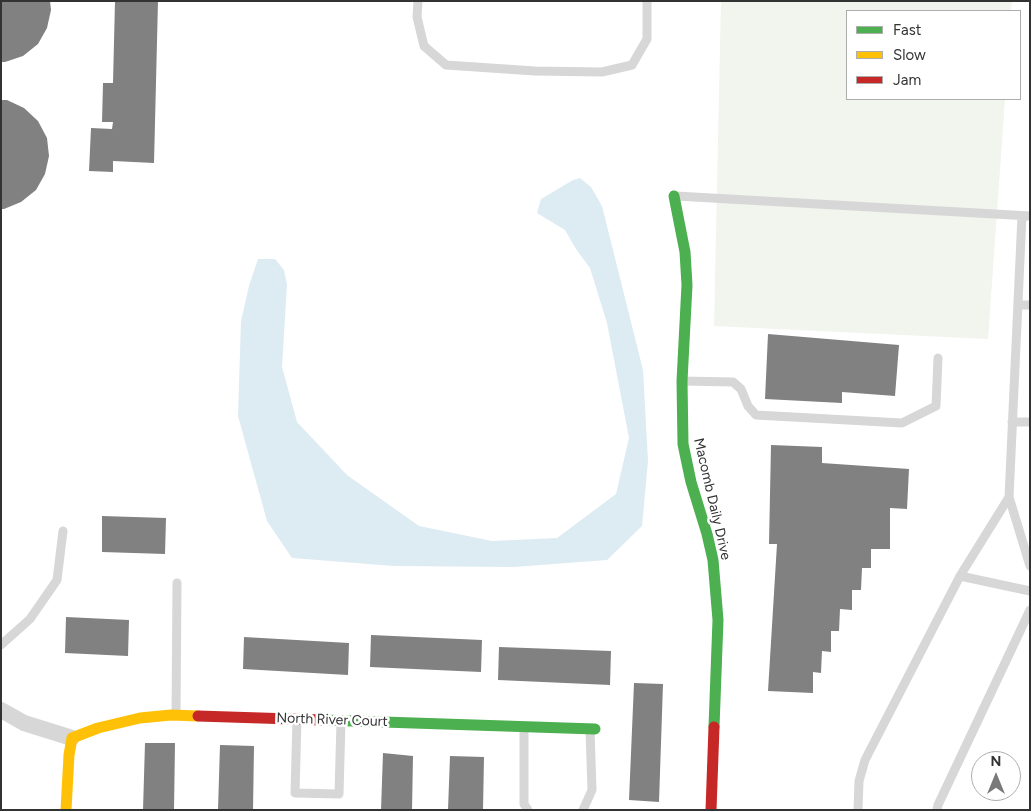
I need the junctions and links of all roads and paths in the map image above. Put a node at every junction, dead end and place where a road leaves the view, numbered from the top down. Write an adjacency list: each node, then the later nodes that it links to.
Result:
1 (418, 1): 2 (lane)
2 (647, 1)
3 (674, 196): 4 (lane); 8 (street, Macomb Daily Drive)
4 (1026, 216): 5 (lane)
5 (1018, 304): 6 (lane); 9 (lane)
6 (1030, 305)
7 (938, 358): 8 (lane)
8 (682, 381): 29 (street, Macomb Daily Drive)
9 (1012, 422): 10 (lane); 11 (lane)
10 (1030, 422)
11 (1009, 497): 13 (lane); 14 (lane)
12 (63, 531): 18 (lane)
13 (1030, 566)
14 (960, 576): 16 (lane); 30 (lane)
15 (177, 582): 20 (lane)
16 (1030, 591)
17 (1030, 610): 31 (lane)
18 (1, 645)
19 (1, 710): 25 (street)
20 (176, 715): 21 (street, North River Court); 25 (street, North River Court)
21 (297, 719): 22 (street, North River Court); 22 (lane)
22 (341, 721): 23 (street, North River Court)
23 (524, 727): 24 (street, North River Court); 27 (lane)
24 (592, 729): 28 (lane)
25 (72, 738): 26 (street)
26 (66, 810)
27 (528, 810)
28 (583, 810)
29 (711, 810)
30 (858, 810)
31 (937, 810)

